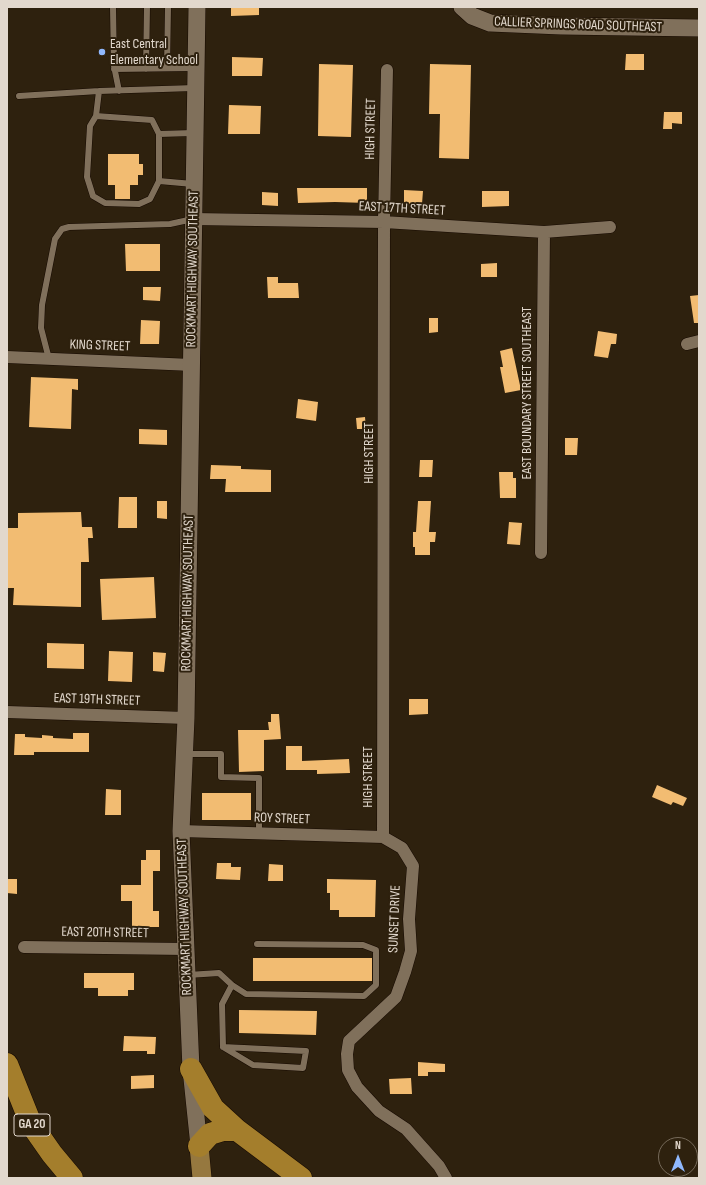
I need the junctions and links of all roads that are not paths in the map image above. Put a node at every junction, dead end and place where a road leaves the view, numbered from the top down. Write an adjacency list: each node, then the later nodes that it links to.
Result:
1 (113, 7): 9 (lane)
2 (147, 7): 10 (lane)
3 (168, 7): 7 (lane)
4 (197, 7): 8 (main road, ROCKMART HIGHWAY SOUTHEAST)
5 (462, 7): 6 (main road, CALLIER SPRINGS ROAD SOUTHEAST)
6 (699, 28)
7 (167, 68): 8 (lane); 10 (lane)
8 (196, 68): 12 (main road, ROCKMART HIGHWAY SOUTHEAST)
9 (114, 69): 10 (lane); 14 (lane)
10 (146, 69)
11 (387, 70): 22 (street, HIGH STREET)
12 (196, 88): 14 (lane); 17 (main road, ROCKMART HIGHWAY SOUTHEAST)
13 (99, 91): 14 (lane); 15 (lane); 16 (lane)
14 (118, 91)
15 (19, 96)
16 (96, 116): 18 (lane); 19 (lane)
17 (195, 133): 18 (lane); 20 (main road, ROCKMART HIGHWAY SOUTHEAST)
18 (159, 134): 19 (lane)
19 (159, 181): 20 (lane)
20 (194, 184): 21 (main road, ROCKMART HIGHWAY SOUTHEAST)
21 (193, 219): 22 (street, EAST 17TH STREET); 28 (lane); 29 (main road, ROCKMART HIGHWAY SOUTHEAST)
22 (384, 222): 24 (street, EAST 17TH STREET); 36 (street, HIGH STREET)
23 (610, 227): 24 (street, EAST 17TH STREET)
24 (544, 232): 30 (street, EAST BOUNDARY STREET SOUTHEAST)
25 (699, 342): 26 (street)
26 (687, 344)
27 (7, 357): 28 (street, KING STREET)
28 (49, 359): 29 (street, KING STREET)
29 (192, 365): 32 (main road, ROCKMART HIGHWAY SOUTHEAST)
30 (541, 553)
31 (7, 712): 32 (street, EAST 19TH STREET)
32 (186, 718): 33 (main road, ROCKMART HIGHWAY SOUTHEAST)
33 (184, 754): 34 (main road, ROCKMART HIGHWAY SOUTHEAST); 35 (lane)
34 (181, 831): 35 (street, ROY STREET); 39 (main road, ROCKMART HIGHWAY SOUTHEAST)
35 (259, 833): 36 (street, ROY STREET)
36 (382, 837): 50 (street, SUNSET DRIVE)
37 (257, 944): 41 (lane)
38 (24, 947): 39 (street, EAST 20TH STREET)
39 (186, 950): 40 (main road, ROCKMART HIGHWAY SOUTHEAST)
40 (187, 975): 41 (lane); 44 (main road, ROCKMART HIGHWAY SOUTHEAST)
41 (232, 985): 42 (lane)
42 (223, 1047): 42 (lane)
43 (7, 1064): 47 (highway, GA 20)
44 (191, 1069): 45 (highway); 46 (main road, ROCKMART HIGHWAY SOUTHEAST)
45 (237, 1130): 46 (highway); 49 (highway)
46 (199, 1146): 48 (main road, ROCKMART HIGHWAY SOUTHEAST)
47 (72, 1178)
48 (202, 1178)
49 (301, 1178)
50 (446, 1178)

